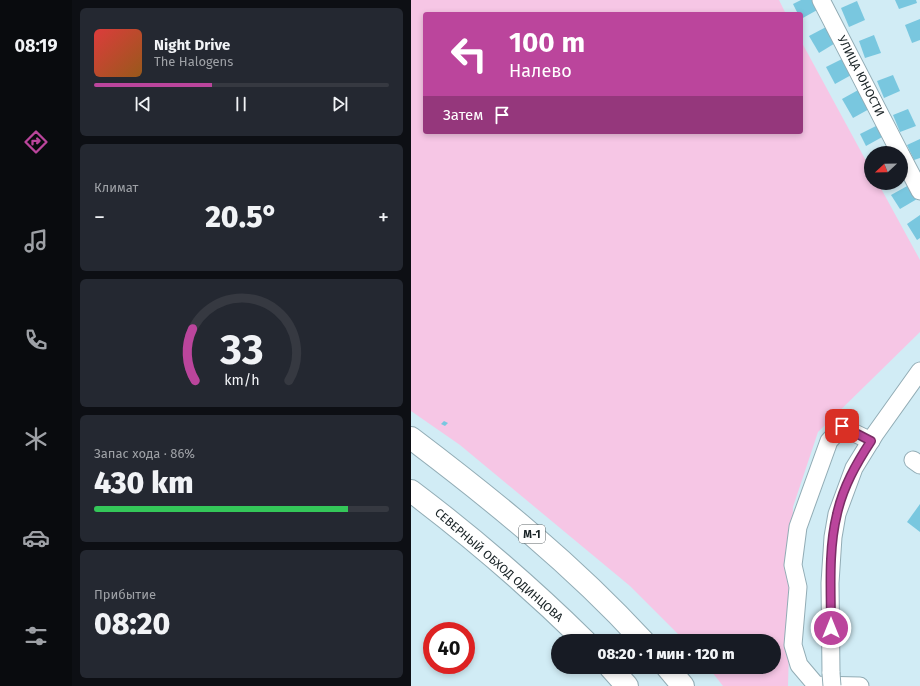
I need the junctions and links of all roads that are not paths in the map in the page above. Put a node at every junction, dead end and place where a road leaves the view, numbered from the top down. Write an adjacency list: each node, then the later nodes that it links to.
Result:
1 (821, 0): 2 (street, УЛИЦА ЮНОСТИ)
2 (897, 146)
3 (908, 168): 4 (street, УЛИЦА ЮНОСТИ)
4 (920, 191)
5 (920, 371): 7 (street)
6 (411, 438): 10 (highway, М-1)
7 (871, 441): 13 (street); 16 (street)
8 (411, 491): 9 (highway, СЕВЕРНЫЙ ОБХОД ОДИНЦОВА)
9 (578, 634)
10 (636, 634)
11 (616, 674): 14 (highway)
12 (673, 674): 15 (highway)
13 (831, 679)
14 (627, 686)
15 (683, 686)
16 (860, 686)

